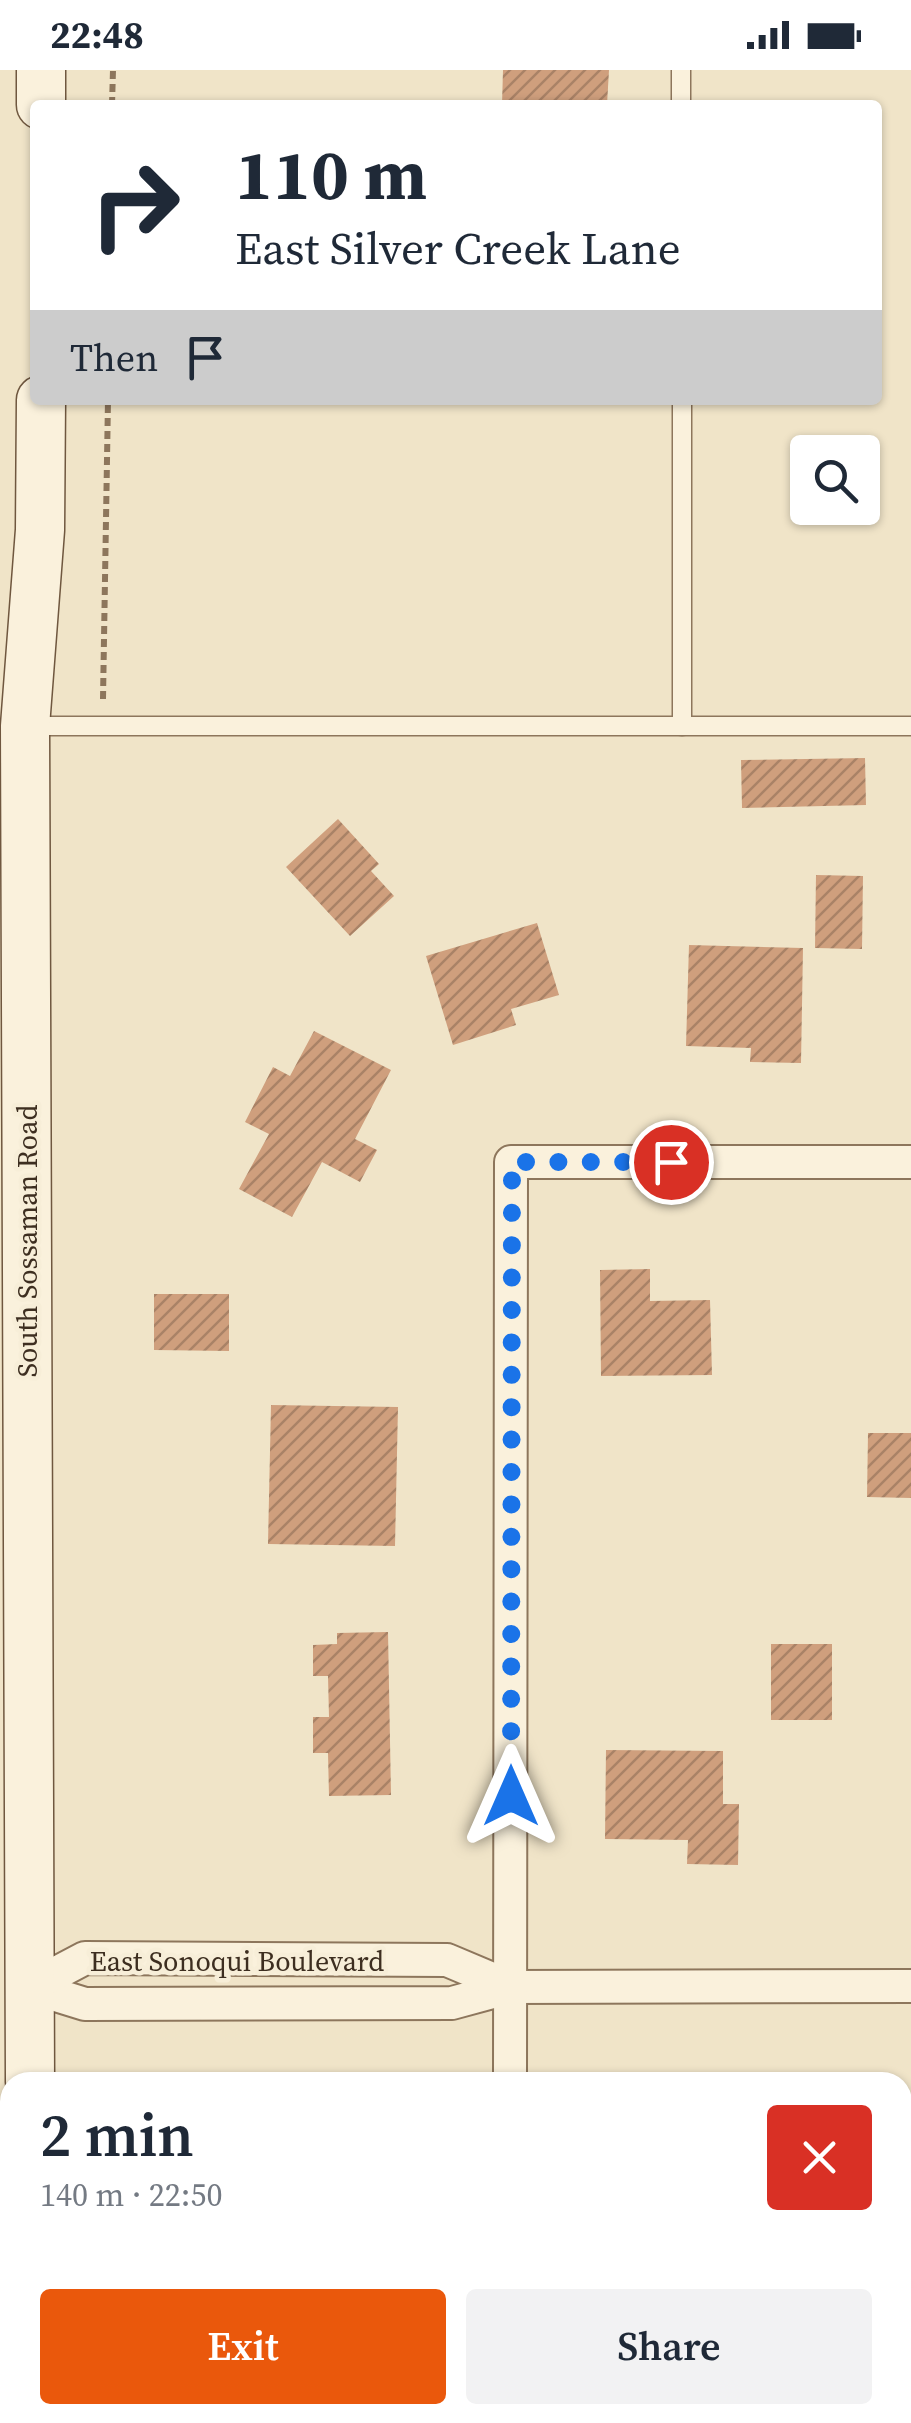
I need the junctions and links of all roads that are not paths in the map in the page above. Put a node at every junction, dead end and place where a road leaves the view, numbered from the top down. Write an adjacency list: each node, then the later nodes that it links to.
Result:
1 (41, 70): 3 (main road)
2 (681, 70): 4 (lane)
3 (41, 100)
4 (681, 100)
5 (40, 405): 7 (main road, South Sossaman Road)
6 (682, 405): 8 (lane)
7 (25, 726): 8 (lane); 11 (main road, South Sossaman Road)
8 (682, 726): 9 (lane)
9 (911, 726)
10 (911, 1162): 13 (street)
11 (30, 1986): 13 (street, East Sonoqui Boulevard); 13 (street, East Sonoqui Boulevard); 14 (main road, South Sossaman Road)
12 (911, 1986): 13 (street, East Sonoqui Boulevard)
13 (511, 1987): 15 (street)
14 (30, 2072)
15 (510, 2072)

